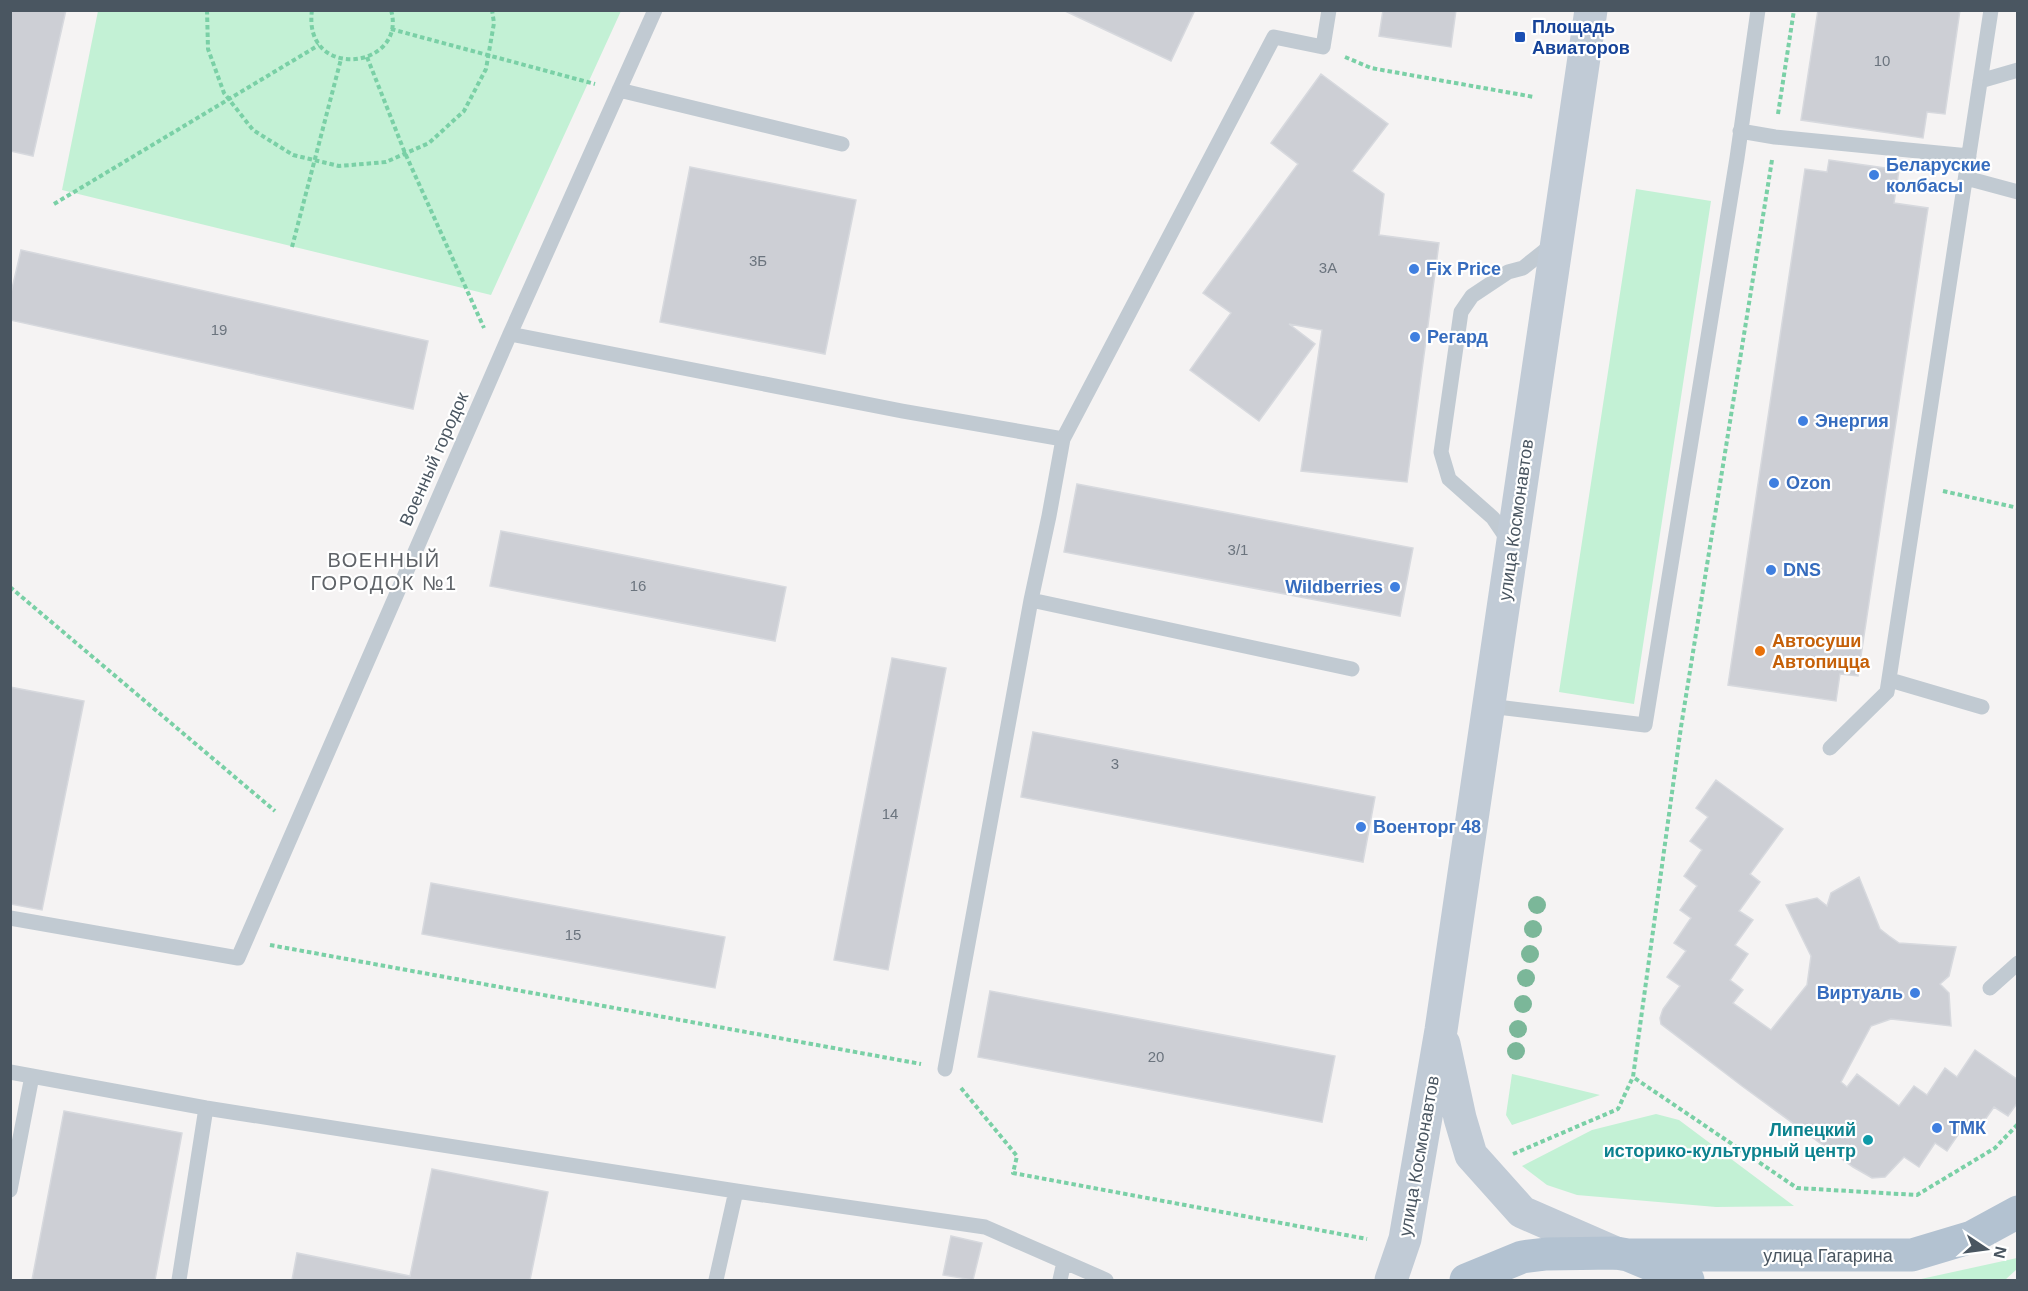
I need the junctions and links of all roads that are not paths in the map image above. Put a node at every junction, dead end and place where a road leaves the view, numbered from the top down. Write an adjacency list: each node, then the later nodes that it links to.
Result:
1 (655, 10): 8 (lane, Военный городок)
2 (1329, 10): 16 (lane)
3 (1591, 10): 14 (main road, улица Космонавтов)
4 (1758, 10): 9 (lane)
5 (1991, 10): 7 (lane)
6 (2018, 70): 7 (lane)
7 (1980, 81): 11 (lane)
8 (619, 90): 10 (lane); 15 (lane, Военный городок)
9 (1740, 131): 11 (lane); 21 (lane)
10 (842, 144)
11 (1969, 156): 12 (lane)
12 (1966, 178): 13 (lane); 20 (lane)
13 (2018, 192)
14 (1557, 240): 17 (main road, улица Космонавтов); 17 (lane)
15 (510, 334): 16 (lane); 24 (lane, Военный городок)
16 (1063, 439): 18 (lane)
17 (1512, 547): 21 (main road, улица Космонавтов)
18 (1030, 600): 19 (lane); 28 (lane)
19 (1352, 669)
20 (1890, 680): 22 (lane); 23 (lane)
21 (1489, 706): 27 (main road, улица Космонавтов)
22 (1982, 707)
23 (1830, 748)
24 (10, 918)
25 (2018, 963): 26 (lane)
26 (1990, 988)
27 (1441, 1030): 35 (main road, улица Космонавтов); 41 (main road, улица Космонавтов)
28 (945, 1069)
29 (10, 1072): 30 (lane)
30 (32, 1076): 31 (lane); 32 (lane)
31 (206, 1108): 33 (lane); 37 (lane)
32 (10, 1190)
33 (736, 1191): 36 (lane); 38 (lane)
34 (2018, 1212): 35 (main road, улица Гагарина)
35 (1622, 1254): 42 (main road); 43 (main road)
36 (1064, 1262): 39 (lane); 40 (lane)
37 (179, 1281)
38 (716, 1281)
39 (1060, 1281)
40 (1106, 1281)
41 (1390, 1281)
42 (1466, 1281)
43 (1688, 1281)

